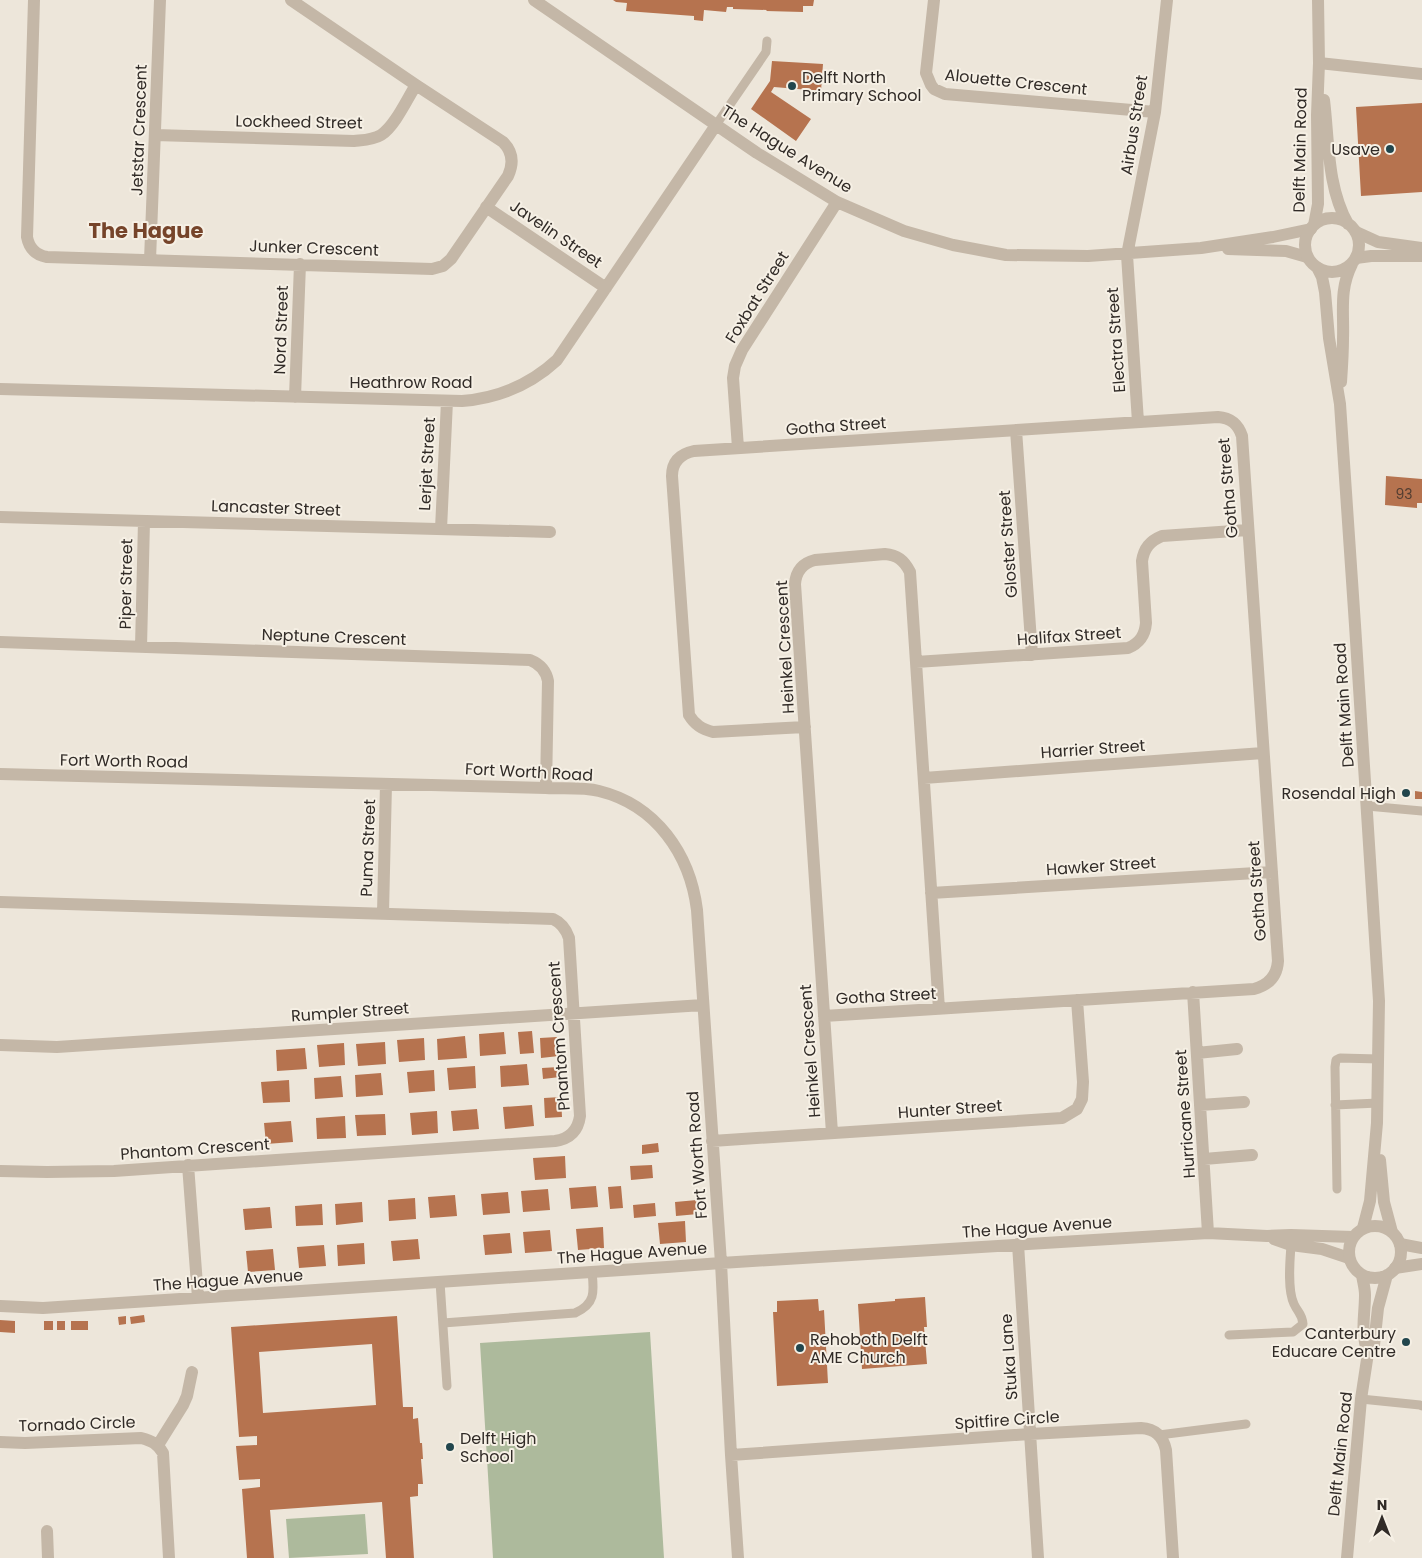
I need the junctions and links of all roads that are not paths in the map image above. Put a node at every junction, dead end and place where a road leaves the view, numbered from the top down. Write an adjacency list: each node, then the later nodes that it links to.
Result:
1 (34, 0): 24 (street, Junker Crescent)
2 (160, 0): 14 (street, Jetstar Crescent)
3 (291, 0): 11 (street, Junker Crescent)
4 (534, 0): 13 (street, The Hague Avenue)
5 (934, 0): 12 (street, Alouette Crescent)
6 (1167, 0): 12 (street, Airbus Street)
7 (1318, 0): 9 (street, Delft Main Road)
8 (767, 41): 13 (lane)
9 (1319, 70): 10 (street); 17 (street, Delft Main Road); 18 (street, Delft Main Road)
10 (1422, 74)
11 (416, 85): 14 (street, Lockheed Street); 16 (street, Junker Crescent)
12 (1155, 112): 21 (street, Airbus Street)
13 (716, 125): 15 (street, The Hague Avenue); 28 (street, Heathrow Road)
14 (155, 135): 24 (street, Jetstar Crescent)
15 (837, 202): 21 (street, The Hague Avenue); 35 (street, Foxbat Street)
16 (486, 207): 26 (street, Junker Crescent); 28 (street, Javelin Street)
17 (1312, 227): 18 (street); 19 (street, The Hague Avenue); 23 (street)
18 (1352, 228): 20 (street); 25 (street)
19 (1201, 248): 21 (street, The Hague Avenue); 23 (street, The Hague Avenue)
20 (1422, 248)
21 (1127, 254): 33 (street, Electra Street)
22 (1422, 256): 25 (street)
23 (1308, 257): 27 (street)
24 (150, 260): 26 (street, Junker Crescent)
25 (1354, 261): 27 (street); 32 (street, Delft Main Road)
26 (300, 264): 30 (street, Nord Street)
27 (1317, 267): 32 (street, Delft Main Road)
28 (606, 288): 31 (street, Heathrow Road)
29 (0, 389): 30 (street, Heathrow Road)
30 (295, 397): 31 (street, Heathrow Road)
31 (447, 401): 38 (street, Lerjet Street)
32 (1340, 404): 51 (street, Delft Main Road)
33 (1138, 422): 34 (street, Gotha Street); 39 (street, Gotha Street)
34 (1016, 430): 35 (street, Gotha Street); 43 (street, Gloster Street)
35 (738, 448): 45 (street, Gotha Street)
36 (0, 517): 37 (street, Lancaster Street)
37 (144, 521): 38 (street, Lancaster Street); 42 (street, Piper Street)
38 (441, 529): 40 (street, Lancaster Street)
39 (1248, 530): 43 (street, Halifax Street); 46 (street, Gotha Street)
40 (550, 532)
41 (0, 642): 42 (street, Neptune Crescent)
42 (141, 647): 50 (street, Neptune Crescent)
43 (1032, 655): 44 (street, Halifax Street)
44 (916, 662): 45 (street, Heinkel Crescent); 48 (street, Heinkel Crescent)
45 (805, 726): 62 (street, Heinkel Crescent)
46 (1264, 753): 48 (street, Harrier Street); 53 (street, Gotha Street)
47 (0, 774): 49 (street, Fort Worth Road)
48 (924, 778): 54 (street, Heinkel Crescent)
49 (386, 784): 50 (street, Fort Worth Road); 56 (street, Puma Street)
50 (546, 788): 59 (street, Fort Worth Road)
51 (1367, 806): 52 (lane); 66 (street, Delft Main Road)
52 (1422, 811)
53 (1272, 872): 54 (street, Hawker Street); 57 (street, Gotha Street)
54 (932, 893): 60 (street, Heinkel Crescent)
55 (0, 902): 56 (street, Phantom Crescent)
56 (383, 913): 61 (street, Phantom Crescent)
57 (1193, 992): 58 (street, Gotha Street); 65 (street, Hurricane Street)
58 (1077, 1000): 60 (street, Gotha Street); 72 (street, Hunter Street)
59 (703, 1005): 61 (street, Rumpler Street); 73 (street, Fort Worth Road)
60 (939, 1009): 62 (street, Gotha Street)
61 (573, 1013): 63 (street, Rumpler Street); 76 (street, Phantom Crescent)
62 (824, 1016): 72 (street, Heinkel Crescent)
63 (0, 1045)
64 (1237, 1050): 65 (street)
65 (1197, 1053): 69 (street, Hurricane Street)
66 (1379, 1059): 68 (street, Delft Main Road); 70 (lane)
67 (1244, 1102): 69 (street)
68 (1378, 1104): 70 (lane); 71 (street, Delft Main Road)
69 (1200, 1105): 75 (street, Hurricane Street)
70 (1335, 1105): 78 (lane)
71 (1377, 1123): 79 (street, Delft Main Road); 80 (street, Delft Main Road)
72 (832, 1133): 73 (street, Hunter Street)
73 (712, 1142): 89 (street, Fort Worth Road)
74 (1252, 1155): 75 (street)
75 (1204, 1159): 81 (street, Hurricane Street)
76 (188, 1165): 77 (street, Phantom Crescent); 95 (street)
77 (0, 1171)
78 (1337, 1189)
79 (1363, 1228): 80 (street); 83 (street)
80 (1392, 1232): 85 (street)
81 (1208, 1233): 82 (street, The Hague Avenue); 84 (street, The Hague Avenue)
82 (1267, 1236): 83 (street, The Hague Avenue); 86 (street, The Hague Avenue)
83 (1353, 1237): 88 (street)
84 (1018, 1244): 89 (street, The Hague Avenue); 105 (street, Stuka Lane)
85 (1400, 1244): 87 (street); 92 (street)
86 (1291, 1245): 88 (street, The Hague Avenue); 98 (lane)
87 (1422, 1248)
88 (1349, 1258): 93 (street)
89 (721, 1262): 91 (street, The Hague Avenue); 109 (street)
90 (1422, 1264): 92 (street)
91 (592, 1272): 94 (street, The Hague Avenue); 97 (lane)
92 (1391, 1272): 93 (street); 99 (street, Delft Main Road)
93 (1362, 1275): 99 (street, Delft Main Road)
94 (440, 1282): 95 (street, The Hague Avenue); 97 (lane)
95 (198, 1298): 96 (street, The Hague Avenue)
96 (0, 1306)
97 (443, 1323): 101 (lane)
98 (1229, 1335)
99 (1368, 1353): 102 (street, Delft Main Road)
100 (192, 1372): 108 (street)
101 (447, 1386)
102 (1361, 1399): 103 (lane); 116 (street, Delft Main Road)
103 (1422, 1406)
104 (1246, 1424): 106 (lane)
105 (1030, 1434): 106 (street, Spitfire Circle); 109 (street, Spitfire Circle); 114 (street, Stuka Lane)
106 (1159, 1435): 115 (street)
107 (0, 1442): 108 (street, Tornado Circle)
108 (158, 1445): 112 (street)
109 (731, 1455): 113 (street)
110 (46, 1531): 111 (street)
111 (48, 1558)
112 (169, 1558)
113 (738, 1558)
114 (1038, 1558)
115 (1173, 1558)
116 (1347, 1558)

